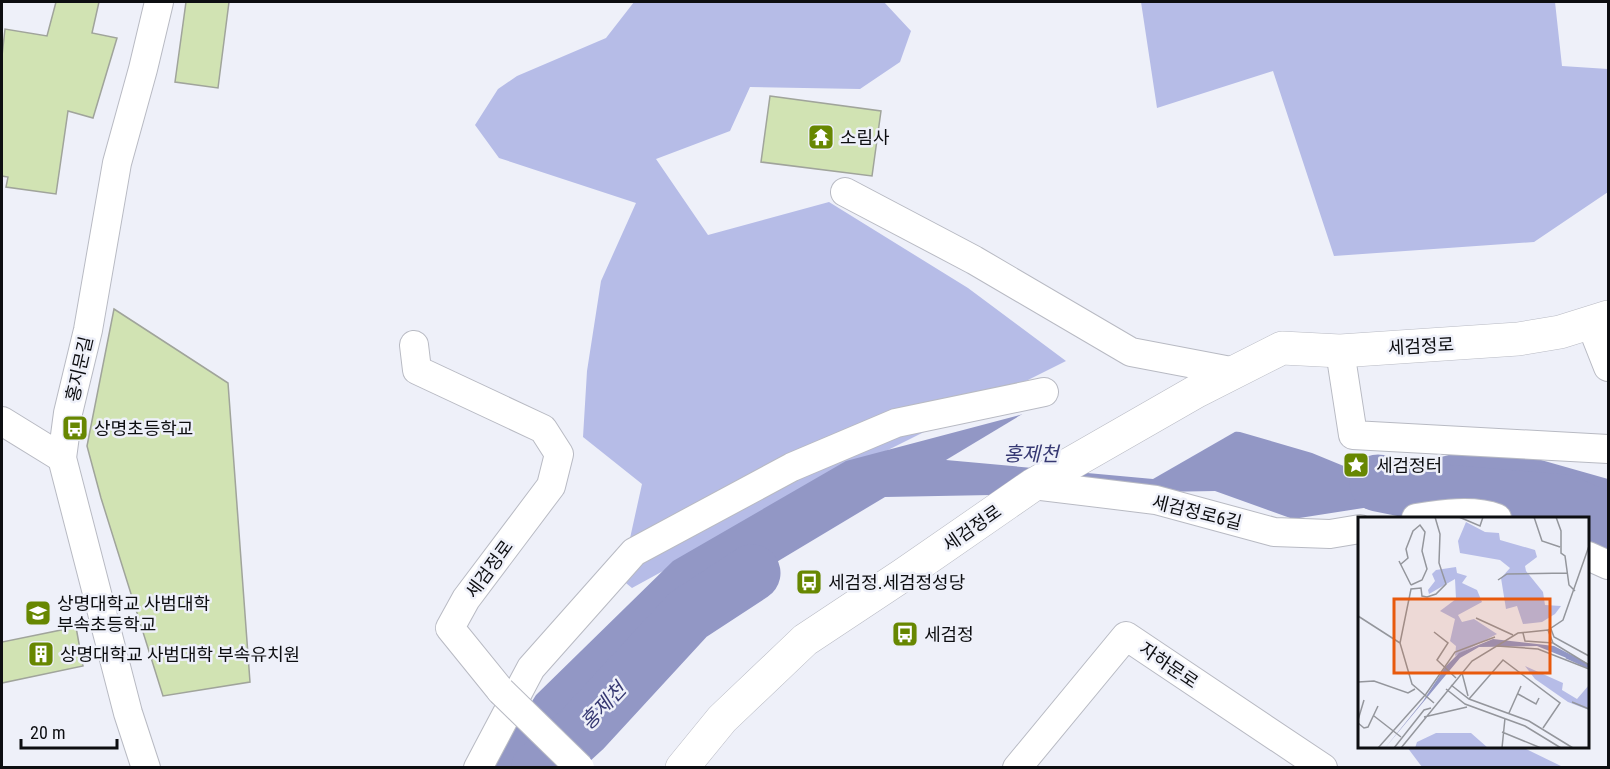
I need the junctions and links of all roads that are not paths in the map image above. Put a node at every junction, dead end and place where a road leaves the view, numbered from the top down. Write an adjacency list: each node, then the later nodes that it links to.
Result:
1 (159, 2): 11 (street, 홍지문길 / 홍지문길)
2 (845, 192): 7 (street)
3 (1600, 321): 5 (main road, 세검정로); 6 (street)
4 (414, 345): 21 (street, 세검정로, bridge)
5 (1340, 351): 7 (main road, 세검정로); 10 (street)
6 (1608, 367)
7 (1236, 372): 12 (main road, 세검정로)
8 (1044, 392): 20 (street)
9 (2, 421): 11 (street)
10 (1608, 449)
11 (62, 458): 19 (street, 홍지문길 / 홍지문길)
12 (1045, 478): 15 (street, 세검정로6길); 18 (main road, 세검정로)
13 (1426, 517): 14 (street)
14 (1493, 517)
15 (1358, 529)
16 (1589, 557): 17 (street)
17 (1608, 565)
18 (701, 754): 22 (main road, 세검정로)
19 (146, 768)
20 (478, 768)
21 (580, 768)
22 (682, 768)
23 (1017, 768): 24 (street, 자하문로)
24 (1323, 768)

